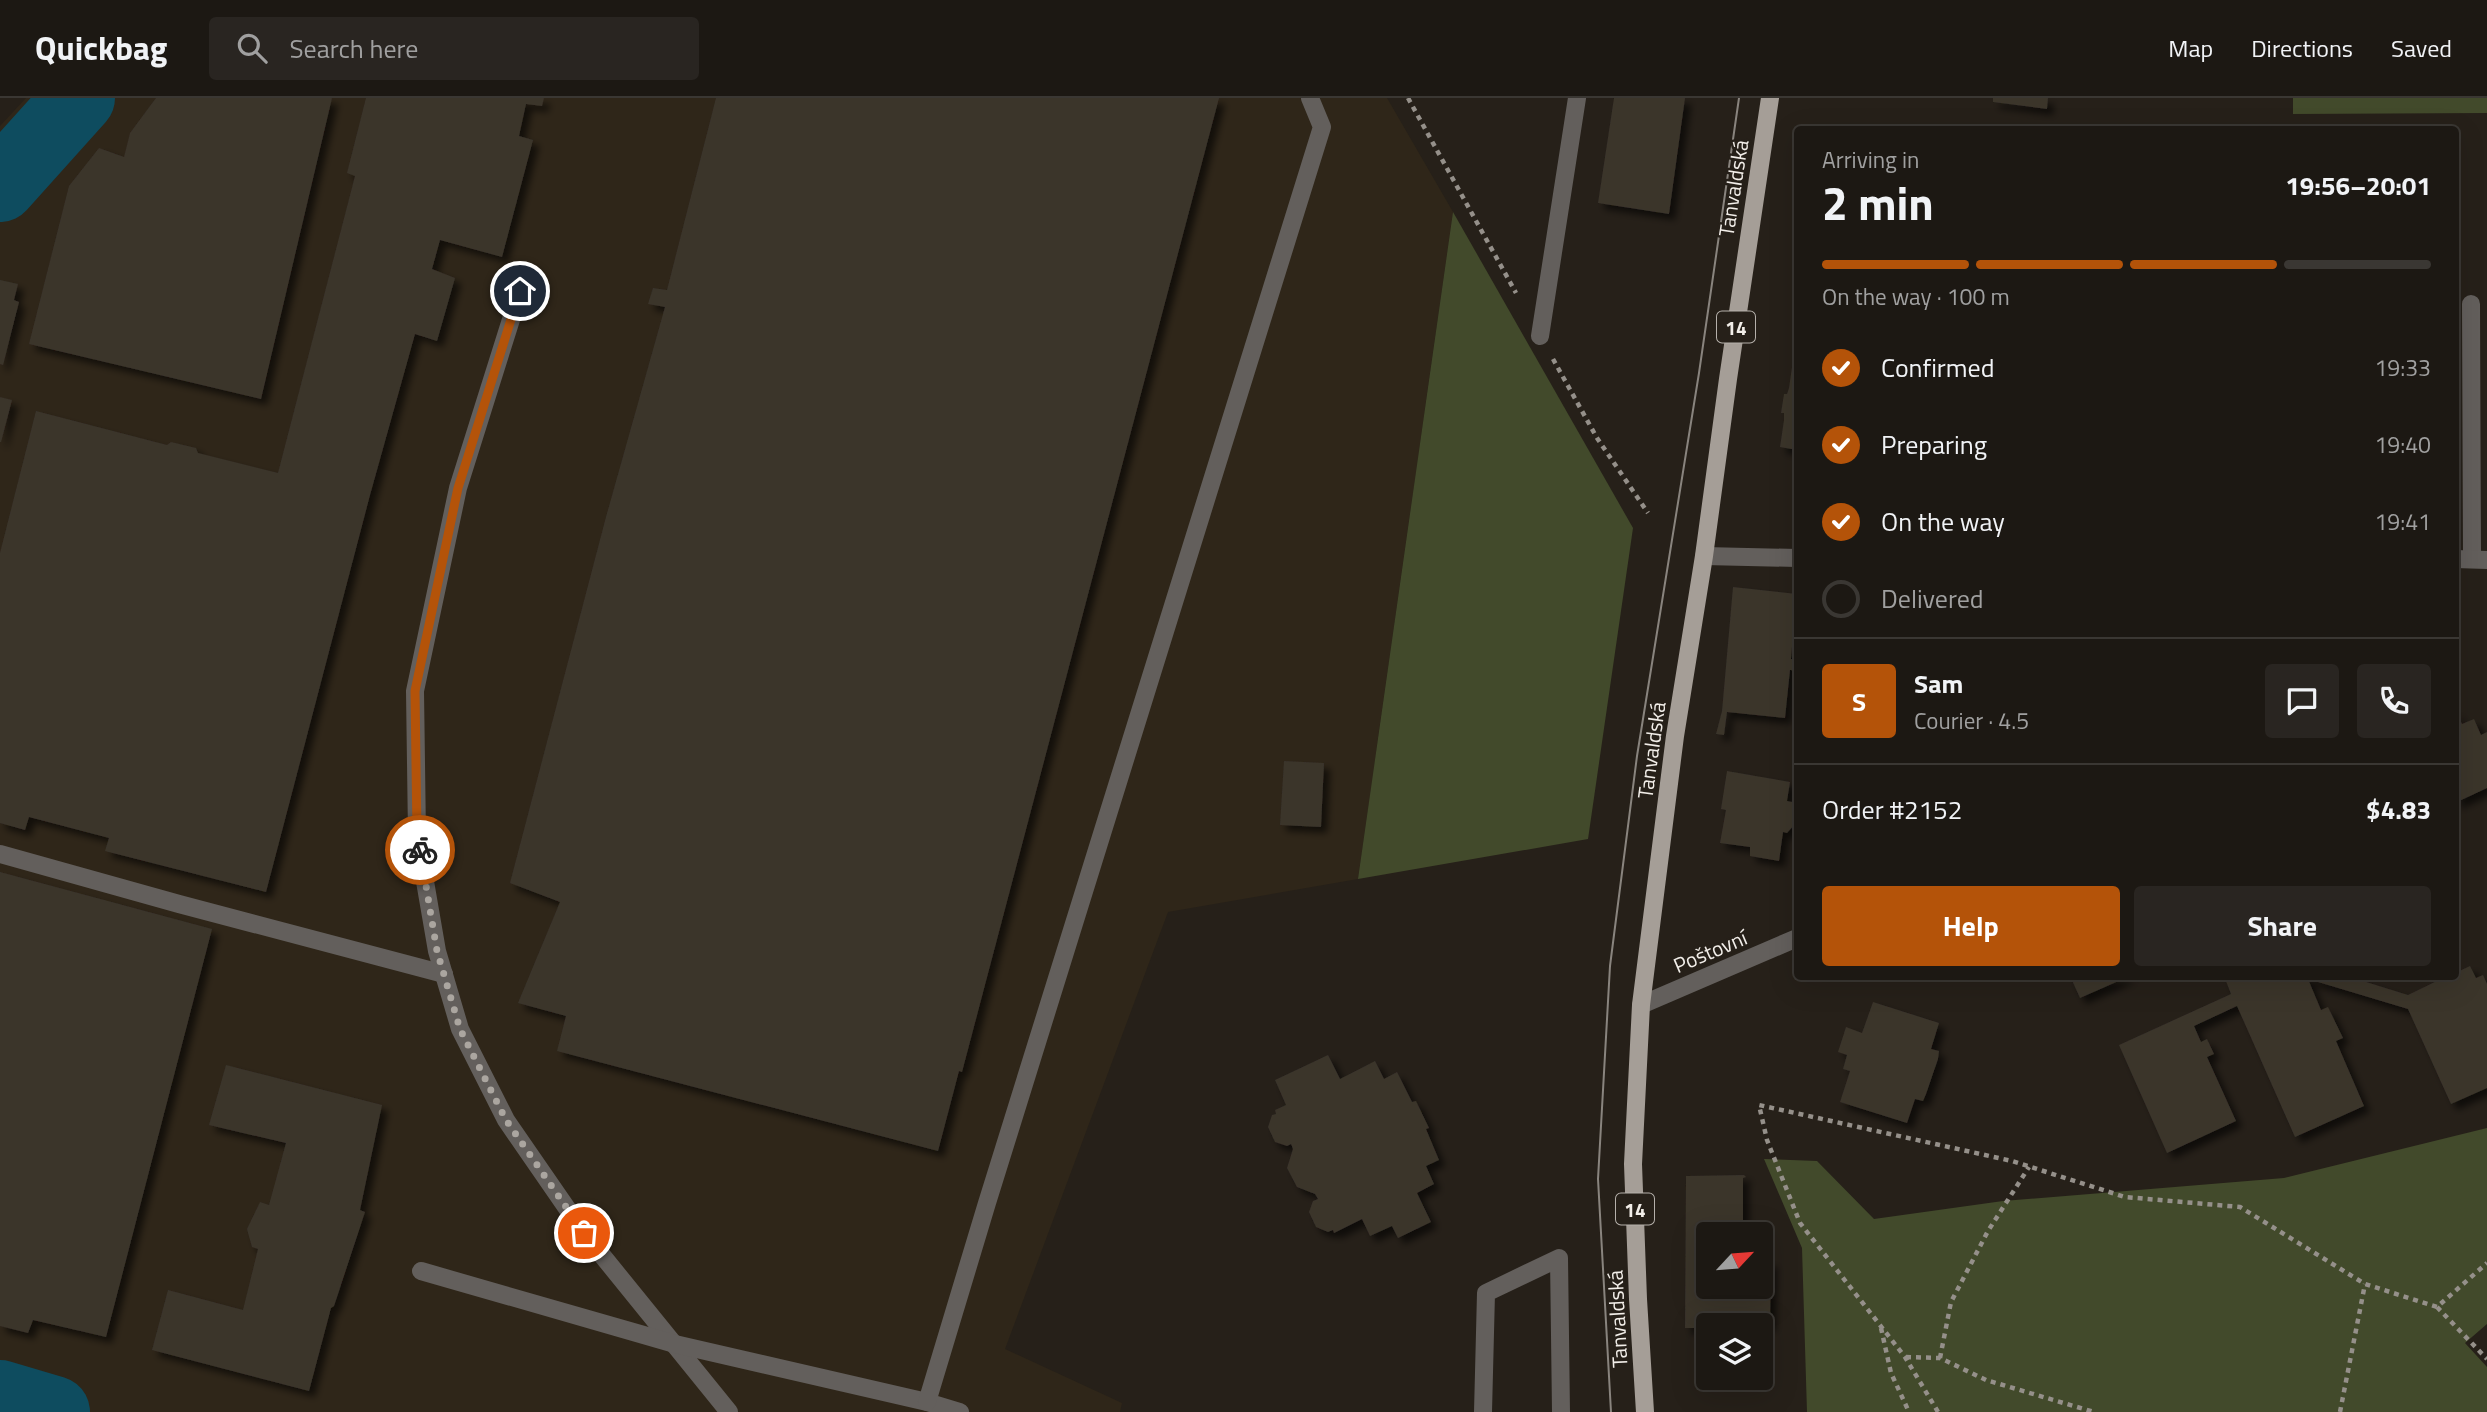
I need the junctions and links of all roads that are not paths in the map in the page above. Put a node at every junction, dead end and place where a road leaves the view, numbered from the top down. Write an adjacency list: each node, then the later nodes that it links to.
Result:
1 (1310, 98): 16 (street)
2 (1577, 98): 6 (street)
3 (1770, 98): 7 (main road, Tanvaldská / 14)
4 (520, 291): 12 (street)
5 (2471, 304): 9 (street)
6 (1540, 336)
7 (1704, 556): 8 (street); 13 (main road, Tanvaldská / 14)
8 (1794, 558)
9 (2471, 559)
10 (0, 854): 12 (street)
11 (1794, 939): 13 (street, Poštovní)
12 (444, 974): 15 (street)
13 (1641, 1005): 21 (main road, Tanvaldská / 14)
14 (421, 1271): 15 (street)
15 (675, 1344): 16 (street); 17 (street)
16 (928, 1402): 18 (street)
17 (729, 1412)
18 (960, 1412)
19 (1483, 1412): 20 (street)
20 (1561, 1412)
21 (1645, 1412)

